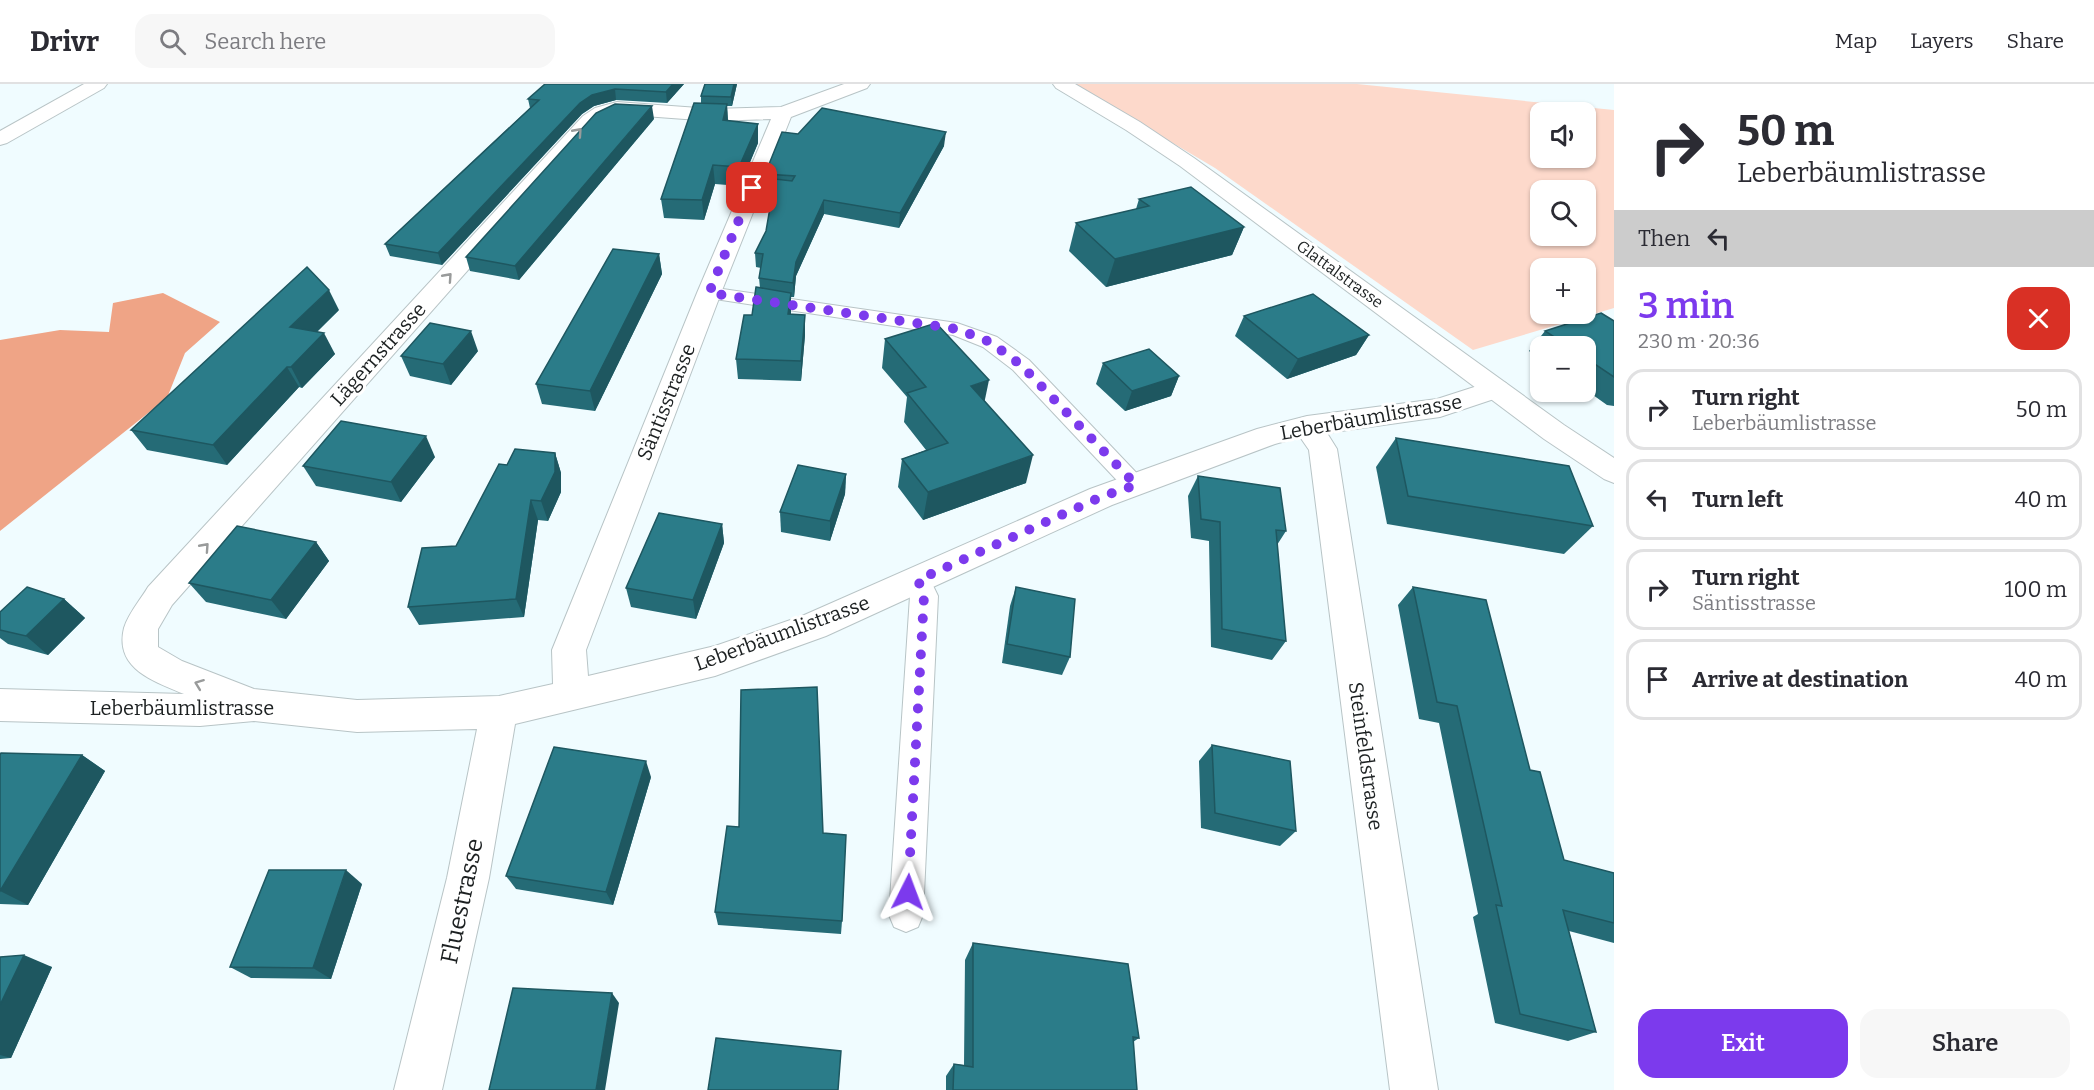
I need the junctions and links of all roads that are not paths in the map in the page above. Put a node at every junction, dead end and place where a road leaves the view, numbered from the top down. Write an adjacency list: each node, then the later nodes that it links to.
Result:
1 (98, 84): 5 (street)
2 (861, 84): 4 (street)
3 (1062, 84): 7 (street, Glattalstrasse)
4 (783, 113): 6 (street, Säntisstrasse); 14 (street, Lägernstrasse, one-way to 4)
5 (0, 139)
6 (709, 293): 10 (lane); 12 (street, Säntisstrasse)
7 (1496, 389): 8 (street, Leberbäumlistrasse); 9 (street, Glattalstrasse)
8 (1307, 426): 10 (street, Leberbäumlistrasse); 18 (street, Steinfeldstrasse)
9 (1614, 472)
10 (1136, 485): 11 (street, Leberbäumlistrasse)
11 (918, 580): 12 (street, Leberbäumlistrasse); 16 (lane)
12 (571, 695): 15 (street, Leberbäumlistrasse)
13 (0, 705): 14 (street, Leberbäumlistrasse)
14 (254, 705): 15 (street, Leberbäumlistrasse)
15 (499, 711): 17 (street, Fluestrasse)
16 (906, 915)
17 (418, 1090)
18 (1414, 1090)

